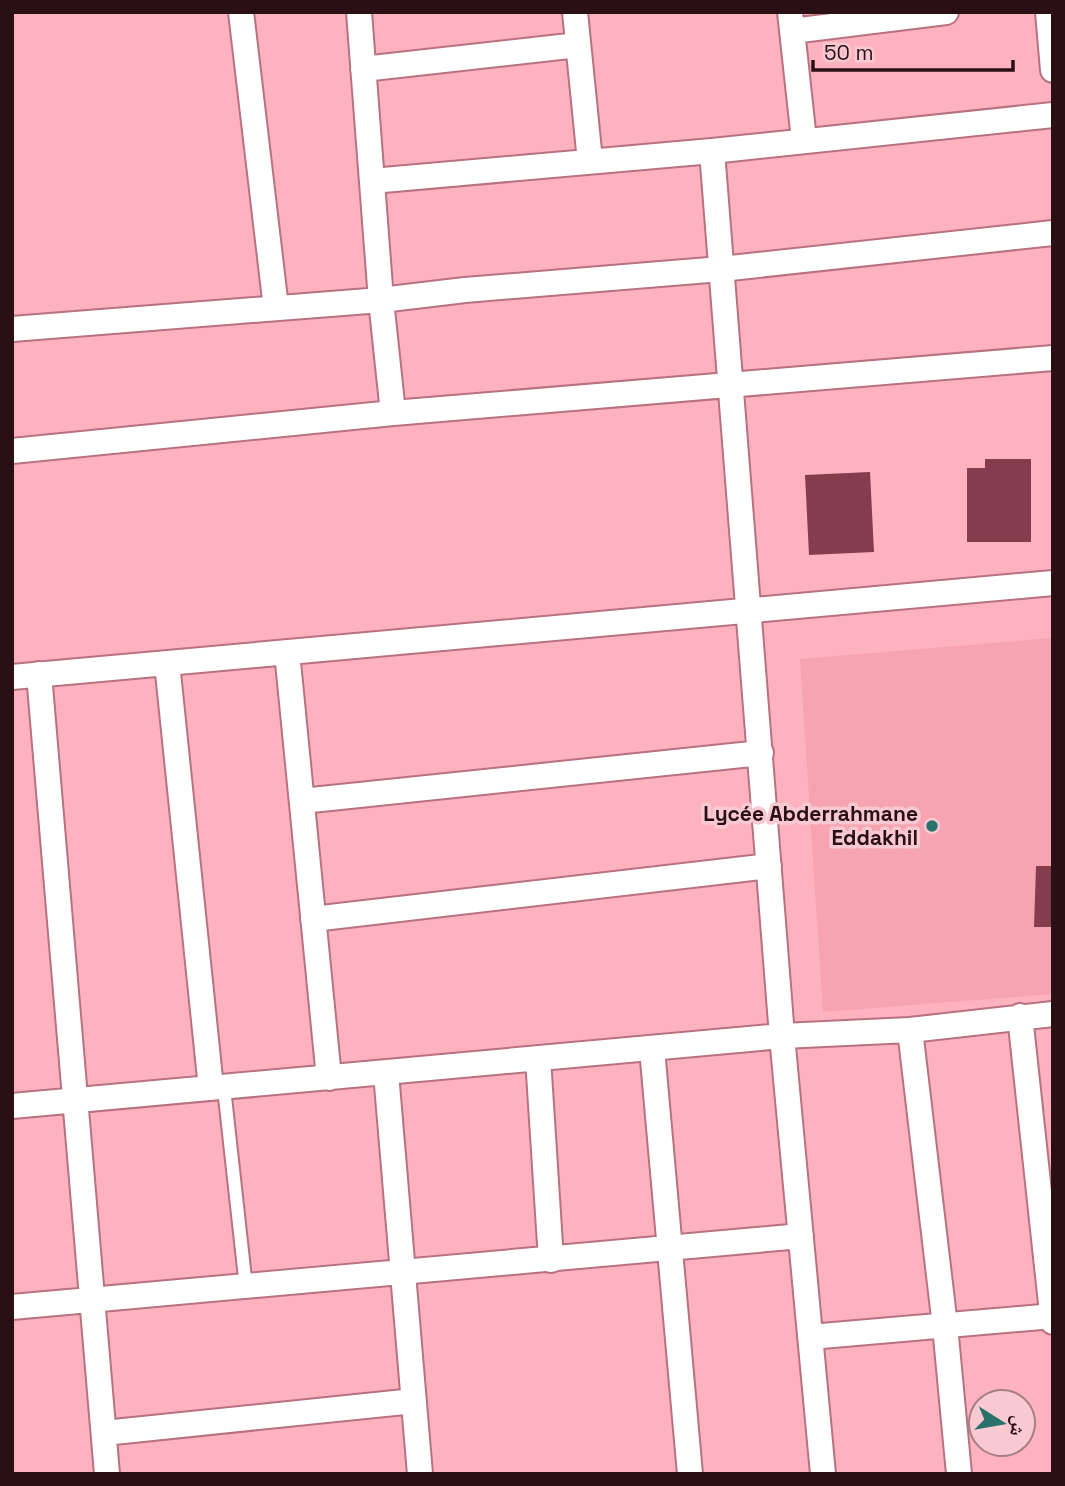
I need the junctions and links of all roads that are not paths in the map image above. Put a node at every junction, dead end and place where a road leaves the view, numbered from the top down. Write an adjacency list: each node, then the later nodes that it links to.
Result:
1 (241, 12): 18 (street)
2 (359, 12): 8 (street)
3 (575, 12): 7 (street)
4 (946, 12): 6 (street)
5 (1048, 12): 9 (street)
6 (791, 22): 11 (street)
7 (579, 45): 8 (street); 13 (street)
8 (363, 68): 14 (street)
9 (1053, 70)
10 (1053, 115): 11 (street)
11 (804, 140): 12 (street)
12 (712, 151): 13 (street); 16 (street)
13 (590, 161): 14 (street)
14 (372, 181): 17 (street)
15 (1053, 233): 16 (street)
16 (721, 269): 17 (street); 21 (street)
17 (381, 300): 18 (street); 22 (street)
18 (276, 308): 19 (street)
19 (12, 329)
20 (1053, 358): 21 (street)
21 (729, 386): 22 (street); 25 (street)
22 (393, 413): 23 (street)
23 (12, 451)
24 (1053, 583): 25 (street)
25 (750, 610): 26 (street); 30 (street)
26 (287, 652): 27 (street); 31 (street)
27 (167, 663): 28 (street); 42 (street)
28 (39, 674): 29 (street); 43 (street)
29 (12, 677)
30 (761, 753): 31 (street); 32 (street)
31 (302, 801): 33 (street)
32 (769, 866): 33 (street); 37 (street)
33 (313, 919): 41 (street)
34 (1053, 1014): 35 (street)
35 (1020, 1016): 36 (street); 52 (street)
36 (910, 1030): 37 (street); 54 (street)
37 (782, 1036): 38 (street); 45 (street)
38 (652, 1049): 39 (street); 46 (street)
39 (538, 1058): 40 (street); 47 (street)
40 (386, 1073): 41 (street); 48 (street)
41 (329, 1078): 42 (street)
42 (217, 1088): 43 (street); 49 (lane)
43 (74, 1099): 44 (street); 50 (street)
44 (12, 1106)
45 (801, 1236): 46 (street); 55 (street)
46 (670, 1249): 47 (street); 60 (street)
47 (551, 1259): 48 (street)
48 (403, 1273): 49 (street); 56 (street)
49 (246, 1287): 50 (street)
50 (92, 1300): 51 (street); 57 (street)
51 (12, 1307)
52 (1052, 1316): 53 (street); 54 (street)
53 (1053, 1322)
54 (945, 1326): 55 (street); 62 (street)
55 (810, 1337): 61 (street)
56 (414, 1401): 57 (street); 59 (street)
57 (104, 1433): 58 (street)
58 (107, 1474)
59 (420, 1474)
60 (690, 1474)
61 (823, 1474)
62 (959, 1474)

